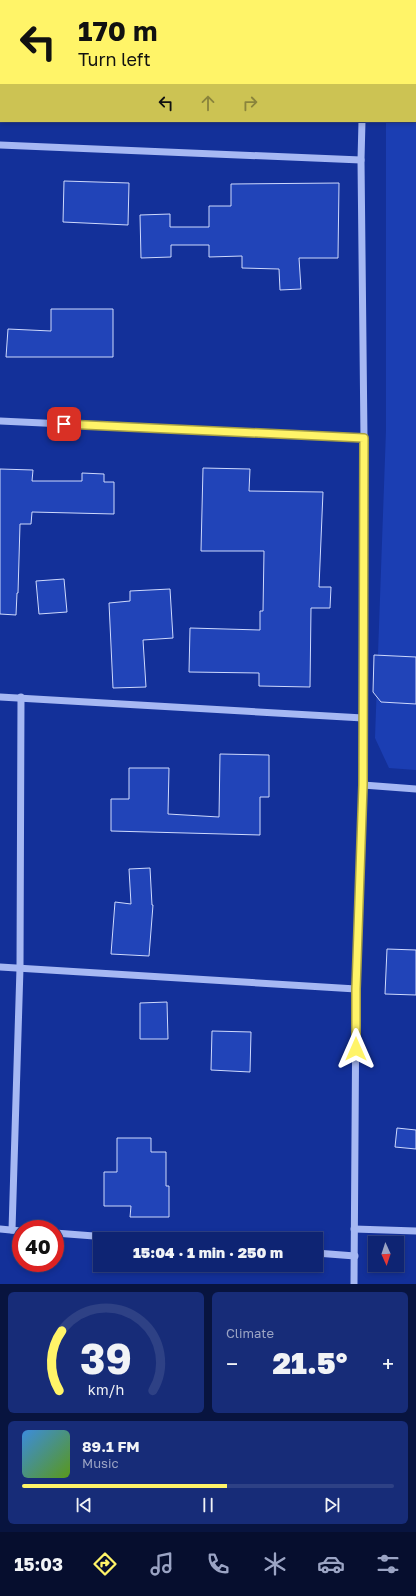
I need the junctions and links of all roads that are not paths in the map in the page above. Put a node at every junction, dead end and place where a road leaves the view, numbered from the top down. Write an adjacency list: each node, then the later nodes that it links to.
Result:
1 (362, 122): 3 (street)
2 (0, 145): 3 (street)
3 (361, 160): 5 (street)
4 (0, 422): 5 (street)
5 (364, 438): 8 (street)
6 (0, 697): 7 (street)
7 (21, 697): 8 (street); 12 (street)
8 (363, 718): 9 (street)
9 (363, 785): 10 (street); 13 (street)
10 (416, 789)
11 (0, 967): 12 (street)
12 (20, 968): 13 (street); 14 (street)
13 (356, 989): 16 (street)
14 (12, 1220)
15 (0, 1229): 17 (street)
16 (354, 1229): 18 (street); 22 (street)
17 (12, 1230)
18 (416, 1231)
19 (64, 1234): 20 (street)
20 (93, 1236)
21 (323, 1254): 22 (street)
22 (355, 1256): 23 (street)
23 (354, 1284)

